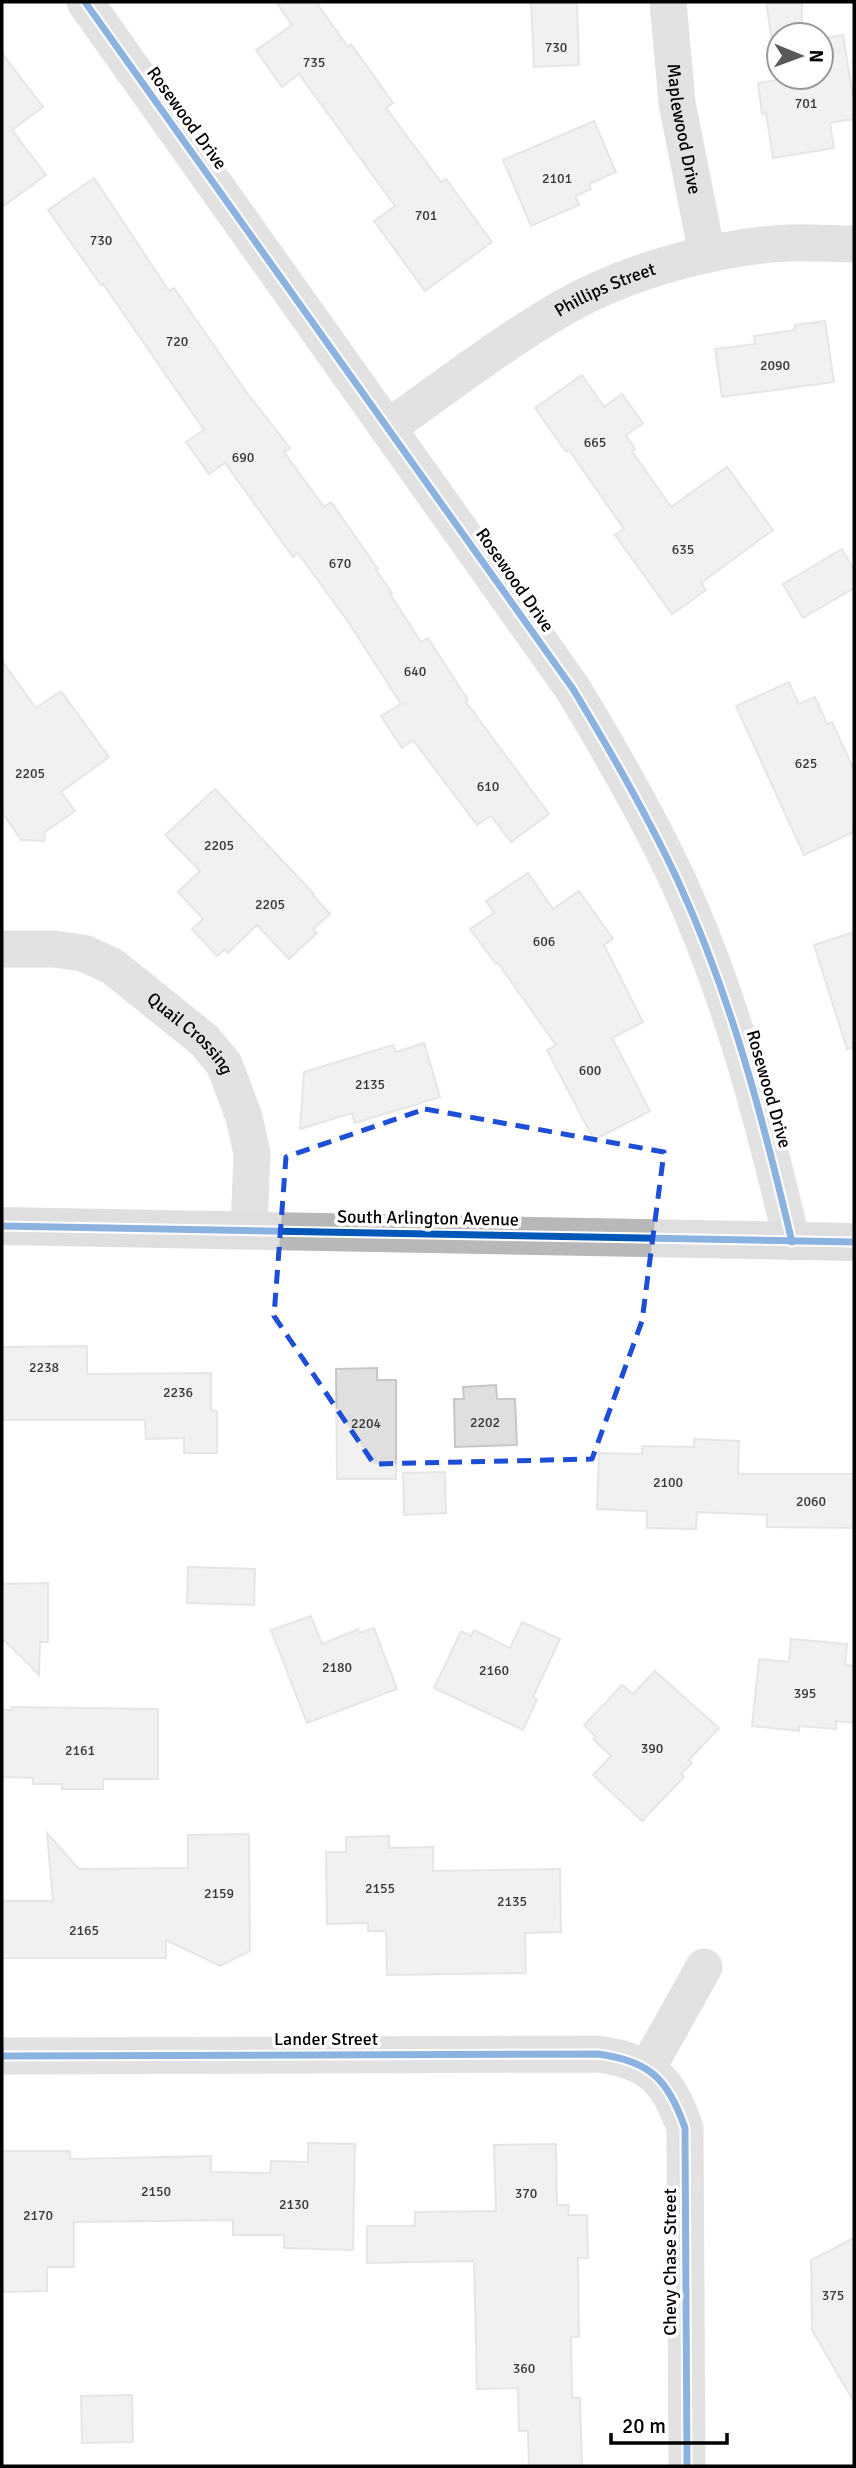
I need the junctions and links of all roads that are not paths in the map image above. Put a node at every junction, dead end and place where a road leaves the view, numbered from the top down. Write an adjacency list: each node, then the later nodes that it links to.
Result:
1 (85, 2): 5 (street, Rosewood Drive)
2 (668, 2): 4 (street, Maplewood Drive)
3 (854, 244): 4 (street, Phillips Street)
4 (707, 254): 5 (street, Phillips Street)
5 (389, 427): 9 (street, Rosewood Drive)
6 (2, 949): 8 (street, Quail Crossing)
7 (2, 1226): 8 (street, South Arlington Avenue)
8 (249, 1230): 9 (street, South Arlington Avenue)
9 (792, 1242): 10 (street, South Arlington Avenue)
10 (854, 1242)
11 (704, 1967): 13 (street)
12 (2, 2056): 13 (street, Lander Street)
13 (647, 2069): 14 (street, Chevy Chase Street)
14 (687, 2466)

